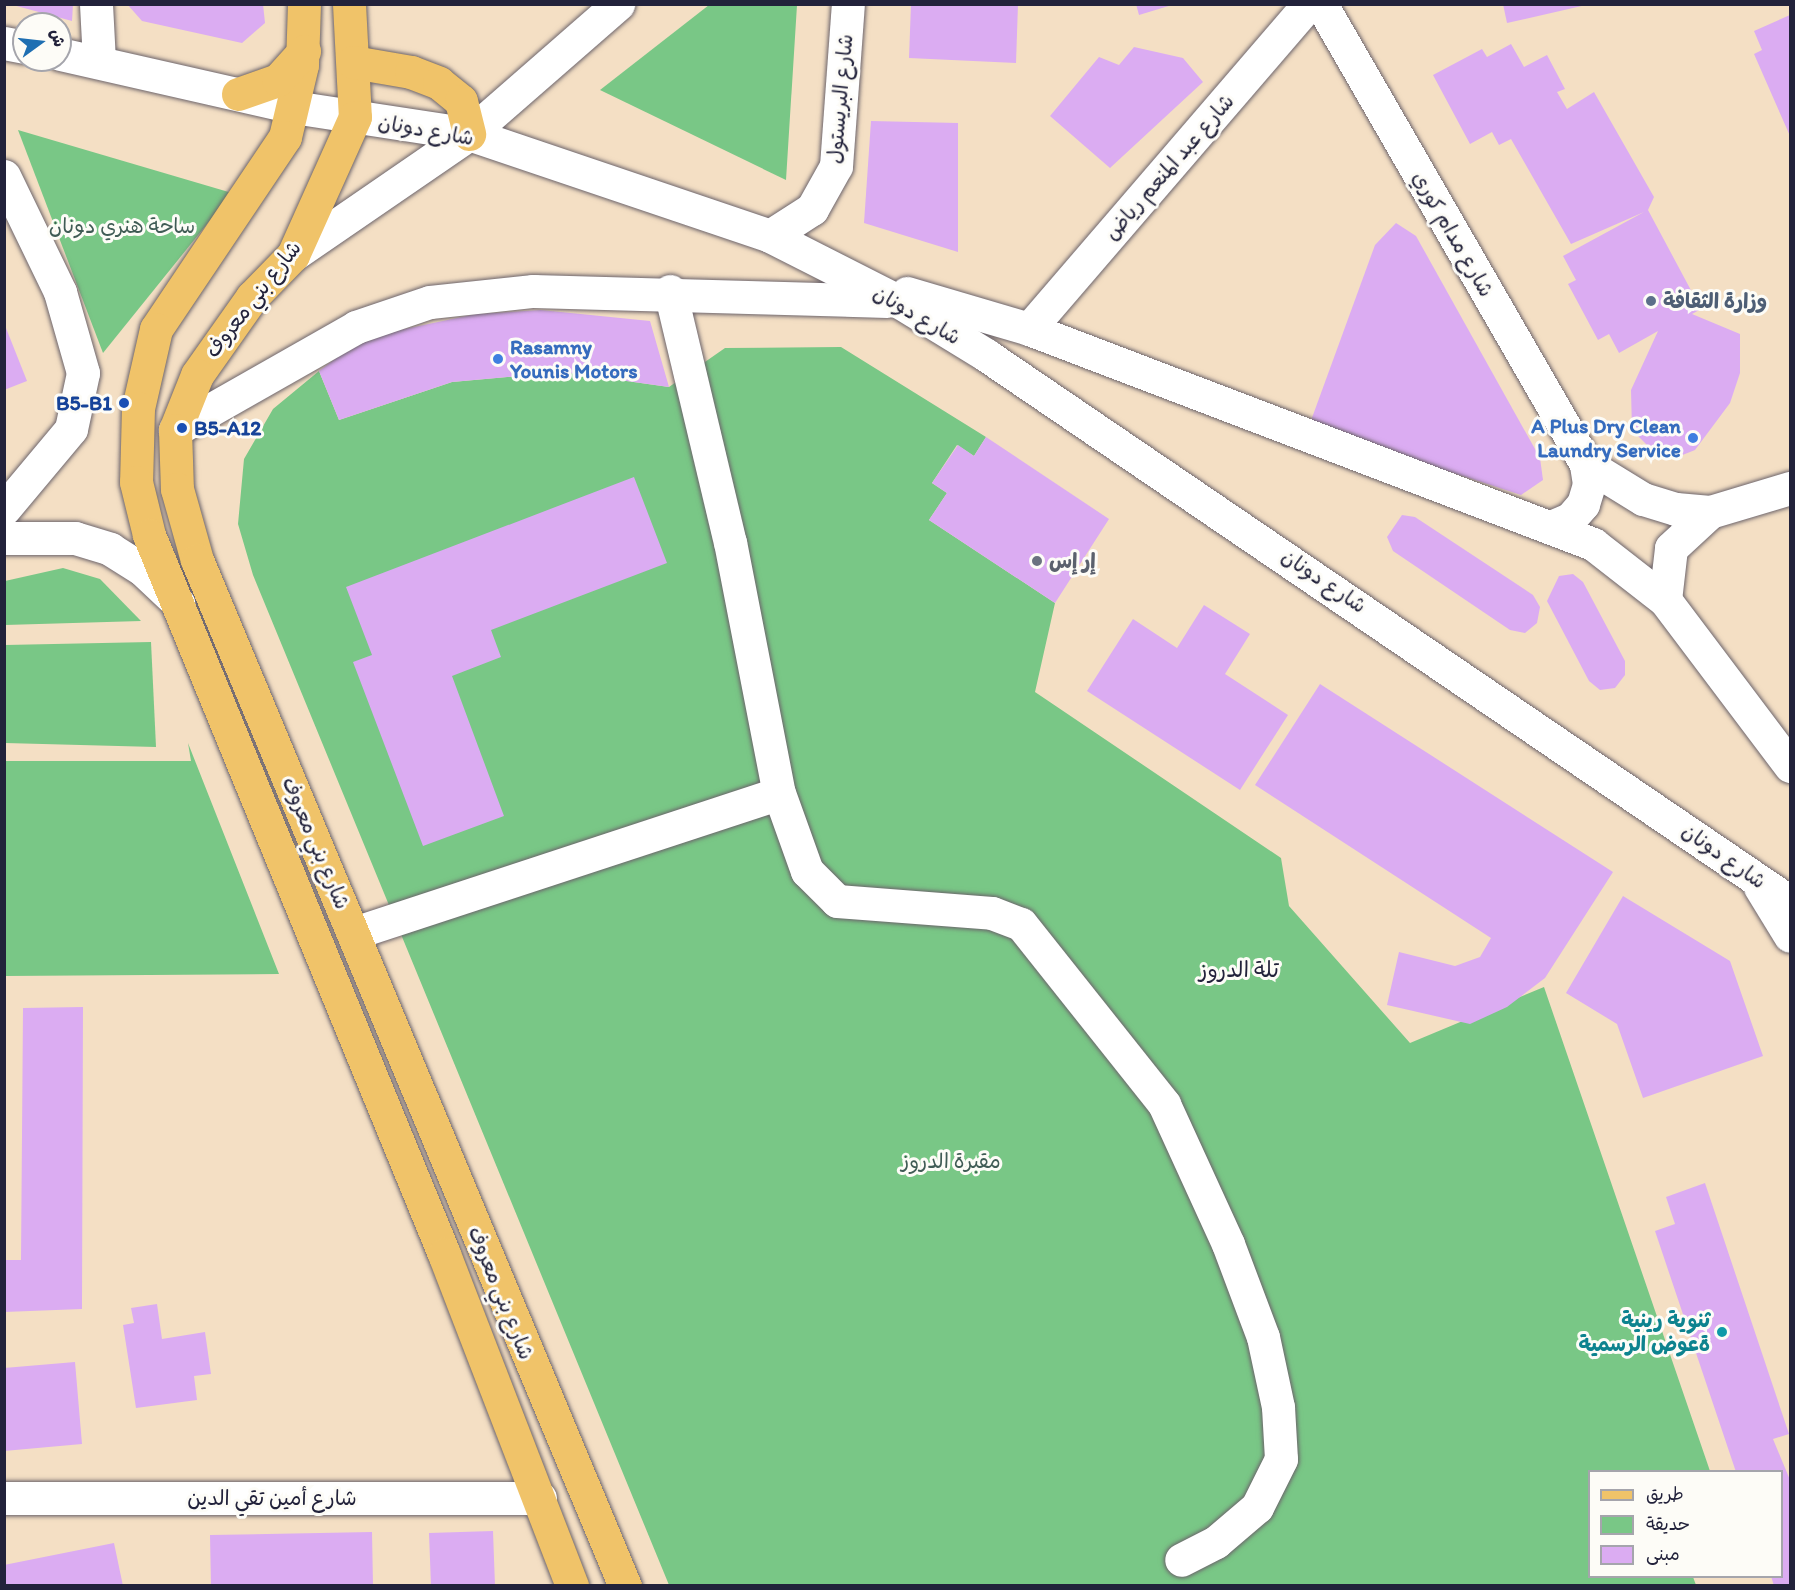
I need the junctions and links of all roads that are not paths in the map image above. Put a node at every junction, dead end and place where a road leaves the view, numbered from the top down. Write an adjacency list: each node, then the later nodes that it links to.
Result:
1 (96, 4): 10 (street)
2 (304, 4): 8 (main road, شارع بني معروف)
3 (349, 4): 11 (main road)
4 (618, 4): 15 (street)
5 (848, 4): 17 (street, شارع البريستول)
6 (1309, 4): 22 (street, شارع عبد المنعم رياض)
7 (1321, 4): 24 (street, شارع مدام كوري)
8 (304, 51): 12 (main road); 13 (main road, شارع بني معروف)
9 (72, 56): 10 (street, شارع دونان)
10 (99, 62): 12 (street, شارع دونان)
11 (353, 63): 14 (main road); 15 (main road)
12 (238, 94): 13 (street, شارع دونان)
13 (293, 107): 14 (street, شارع دونان); 31 (main road, شارع بني معروف)
14 (355, 117): 15 (street, شارع دونان); 18 (main road, شارع بني معروف)
15 (469, 134): 17 (street, شارع دونان); 18 (street)
16 (4, 176): 26 (street)
17 (770, 236): 19 (street, شارع دونان)
18 (293, 255): 23 (main road, شارع بني معروف)
19 (847, 275): 21 (street, شارع دونان); 22 (street, شارع دونان)
20 (670, 291): 21 (street); 23 (street); 33 (street)
21 (898, 301): 34 (street, شارع دونان)
22 (1029, 329): 28 (street, شارع دونان)
23 (175, 430): 35 (main road, شارع بني معروف)
24 (1586, 464): 27 (street, شارع مدام كوري); 28 (street, شارع مدام كوري)
25 (1791, 488): 27 (street)
26 (4, 509)
27 (1710, 512): 30 (street)
28 (1551, 527): 30 (street, شارع دونان)
29 (4, 538): 31 (street)
30 (1665, 600): 32 (street, شارع دونان)
31 (178, 603): 36 (main road, شارع بني معروف)
32 (1791, 766)
33 (779, 793): 38 (street); 42 (street)
34 (1753, 877): 37 (street, شارع دونان); 39 (street)
35 (331, 879): 36 (main road); 38 (main road, شارع بني معروف)
36 (299, 894): 41 (main road, شارع بني معروف)
37 (1791, 902)
38 (354, 933): 44 (main road, شارع بني معروف)
39 (1791, 936)
40 (4, 1498): 41 (street, شارع أمين تقي الدين)
41 (540, 1498): 43 (main road, شارع بني معروف)
42 (1181, 1560)
43 (572, 1586)
44 (625, 1586)

